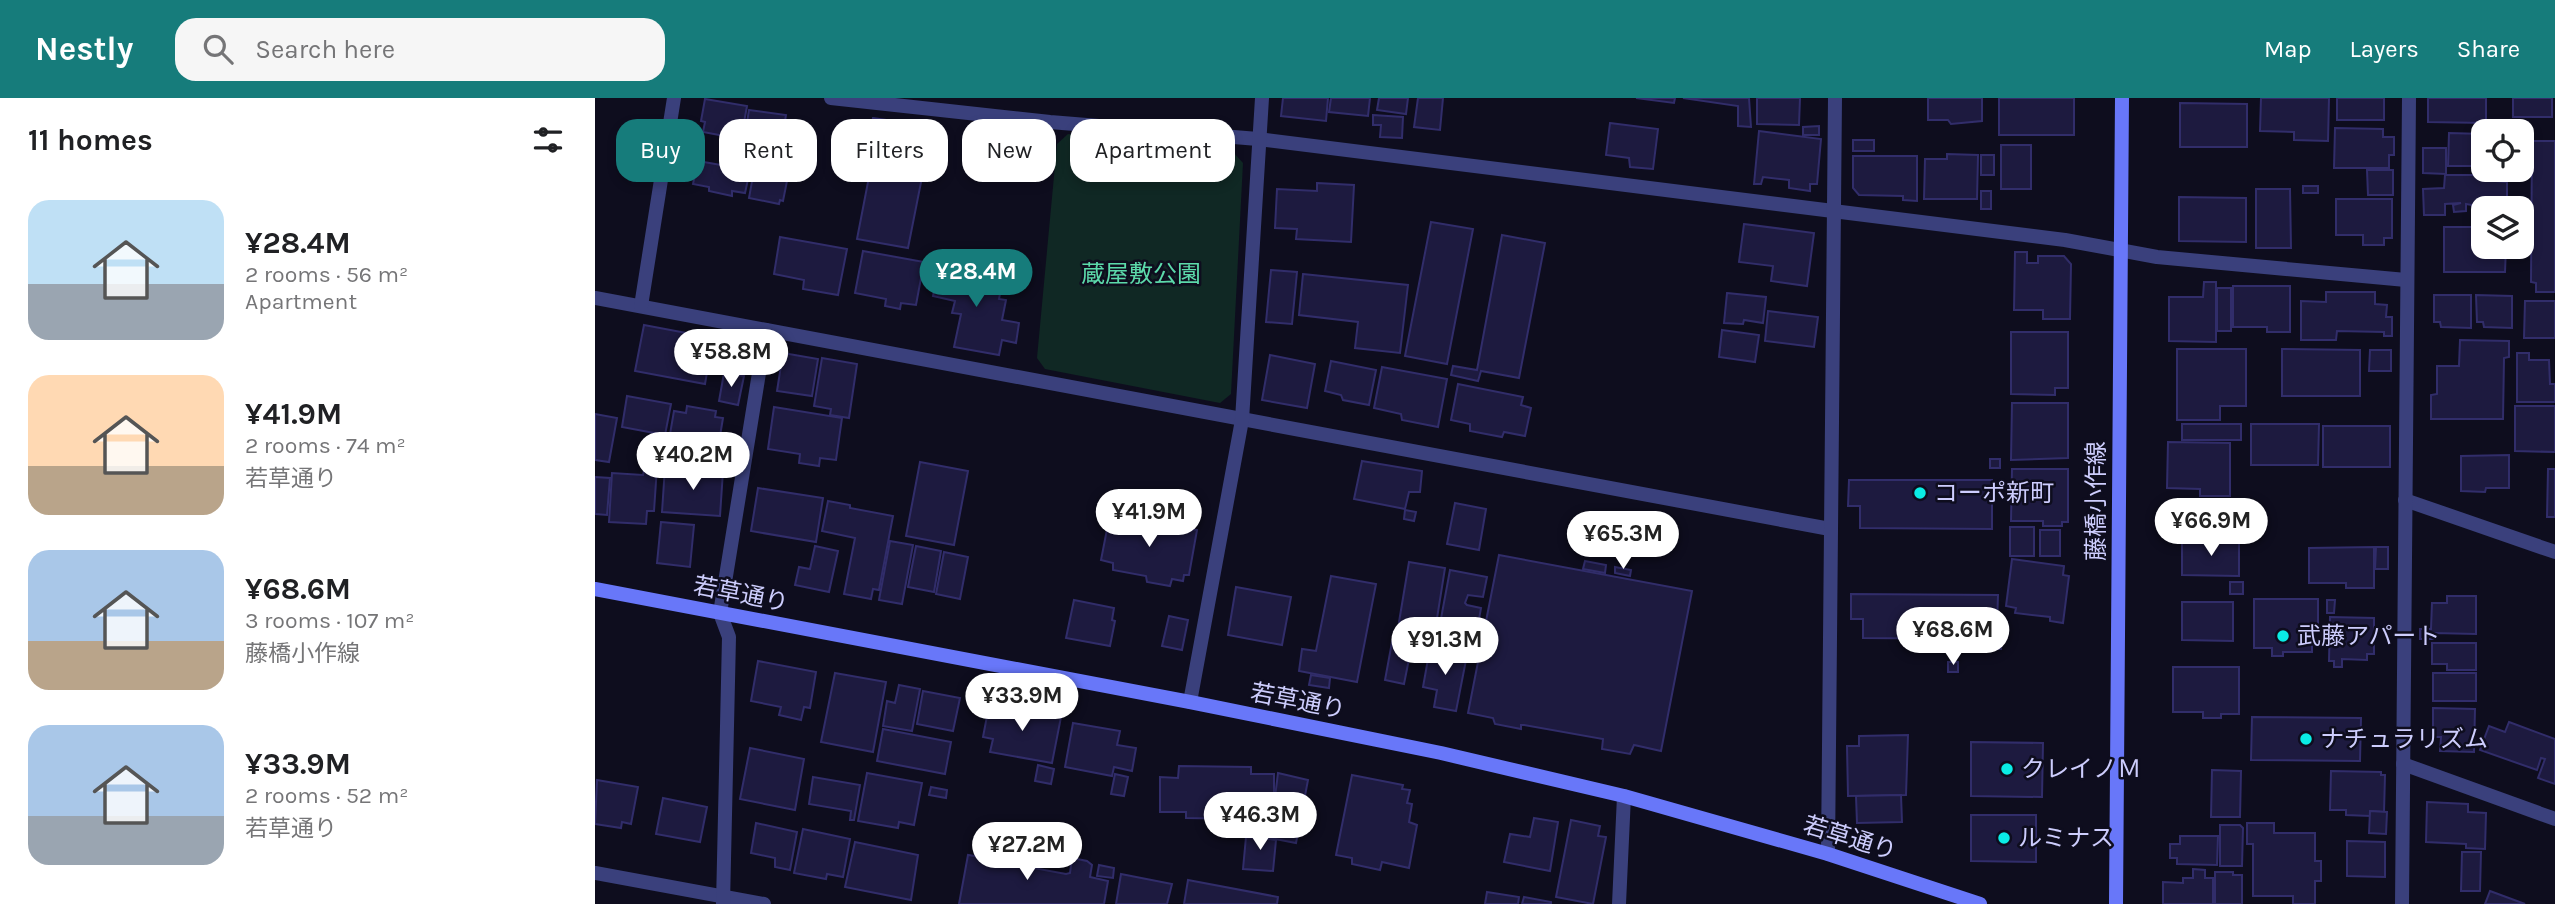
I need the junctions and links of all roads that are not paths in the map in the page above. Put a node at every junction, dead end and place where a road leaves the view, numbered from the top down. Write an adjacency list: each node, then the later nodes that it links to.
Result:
1 (674, 98): 12 (street)
2 (831, 98): 7 (street)
3 (1262, 98): 7 (street)
4 (1835, 98): 8 (street)
5 (2122, 98): 9 (street, 藤橋小作線)
6 (2409, 98): 10 (street)
7 (1258, 139): 8 (street); 14 (street)
8 (1834, 211): 9 (street); 16 (street)
9 (2121, 250): 10 (street); 30 (street, 藤橋小作線)
10 (2406, 280): 15 (street)
11 (595, 298): 12 (street)
12 (641, 306): 13 (street)
13 (766, 330): 14 (street); 19 (street)
14 (1242, 420): 16 (street); 20 (street)
15 (2405, 500): 17 (street); 21 (street)
16 (1831, 529): 24 (street)
17 (2555, 552)
18 (595, 589): 19 (street, 若草通り)
19 (720, 612): 20 (street, 若草通り); 26 (street)
20 (1190, 702): 22 (street, 若草通り)
21 (2403, 764): 23 (street); 31 (street)
22 (1624, 796): 24 (street, 若草通り); 28 (street)
23 (2555, 819)
24 (1828, 854): 29 (street, 若草通り)
25 (595, 873): 26 (street)
26 (723, 900): 27 (street)
27 (764, 904)
28 (1619, 904)
29 (1980, 904)
30 (2116, 904)
31 (2402, 904)

